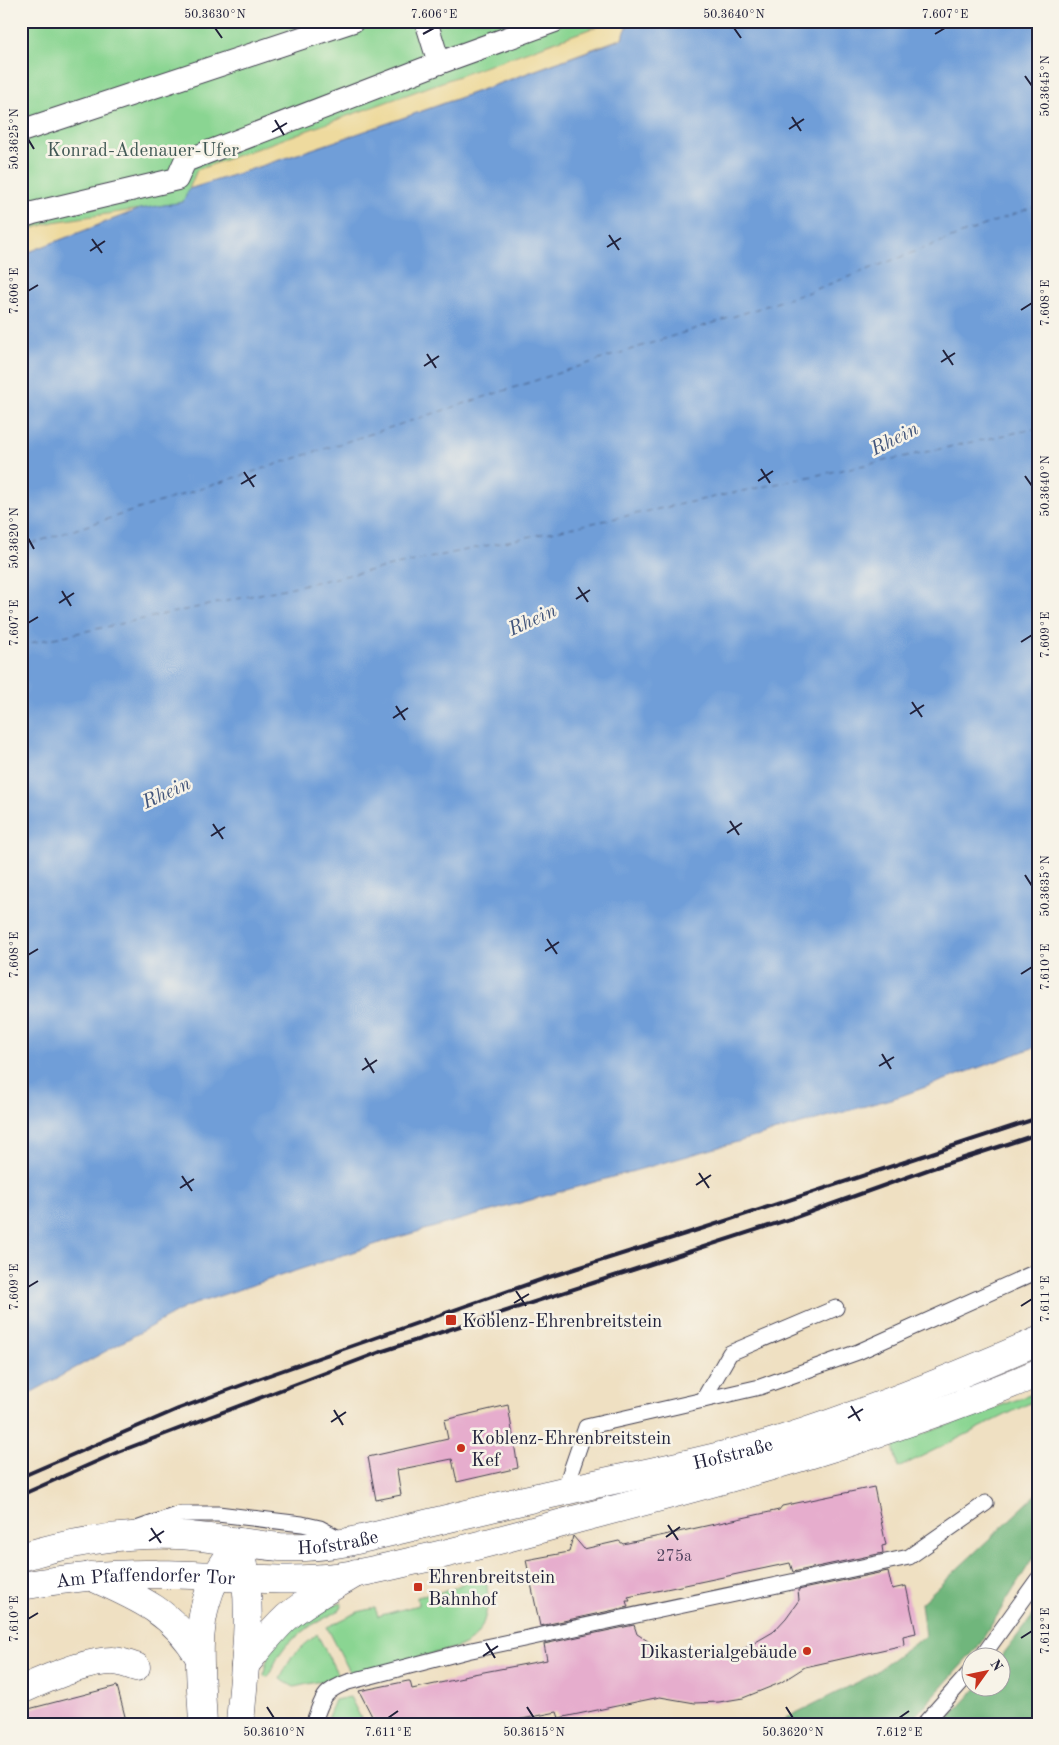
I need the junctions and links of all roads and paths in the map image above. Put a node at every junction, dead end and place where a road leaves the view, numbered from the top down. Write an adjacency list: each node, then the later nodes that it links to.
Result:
1 (353, 21): 5 (street)
2 (426, 21): 4 (street)
3 (555, 21): 4 (street)
4 (440, 63): 6 (street)
5 (21, 131)
6 (21, 217)
7 (1038, 1271): 11 (lane)
8 (836, 1308): 11 (lane)
9 (1038, 1341): 12 (main road, Hofstraße)
10 (1038, 1373): 18 (main road, Hofstraße)
11 (703, 1400): 12 (lane)
12 (564, 1491): 16 (main road, Hofstraße)
13 (986, 1503): 32 (lane)
14 (113, 1536): 15 (main road, Am Pfaffendorfer Tor); 16 (lane); 17 (main road, Am Pfaffendorfer Tor)
15 (239, 1542): 16 (main road, Hofstraße); 20 (main road); 22 (main road)
16 (348, 1542)
17 (29, 1555)
18 (357, 1573): 22 (main road, Hofstraße); 26 (main road)
19 (90, 1576): 20 (main road, Am Pfaffendorfer Tor); 23 (main road, Am Pfaffendorfer Tor); 25 (main road)
20 (216, 1577): 22 (main road, Am Pfaffendorfer Tor); 25 (main road)
21 (1038, 1579): 24 (lane)
22 (246, 1580): 26 (main road)
23 (33, 1584)
24 (988, 1648)
25 (199, 1657): 30 (main road)
26 (245, 1665): 31 (main road)
27 (136, 1667): 29 (main road)
28 (962, 1681): 33 (lane)
29 (21, 1690)
30 (203, 1724)
31 (240, 1724)
32 (313, 1724)
33 (924, 1724)

